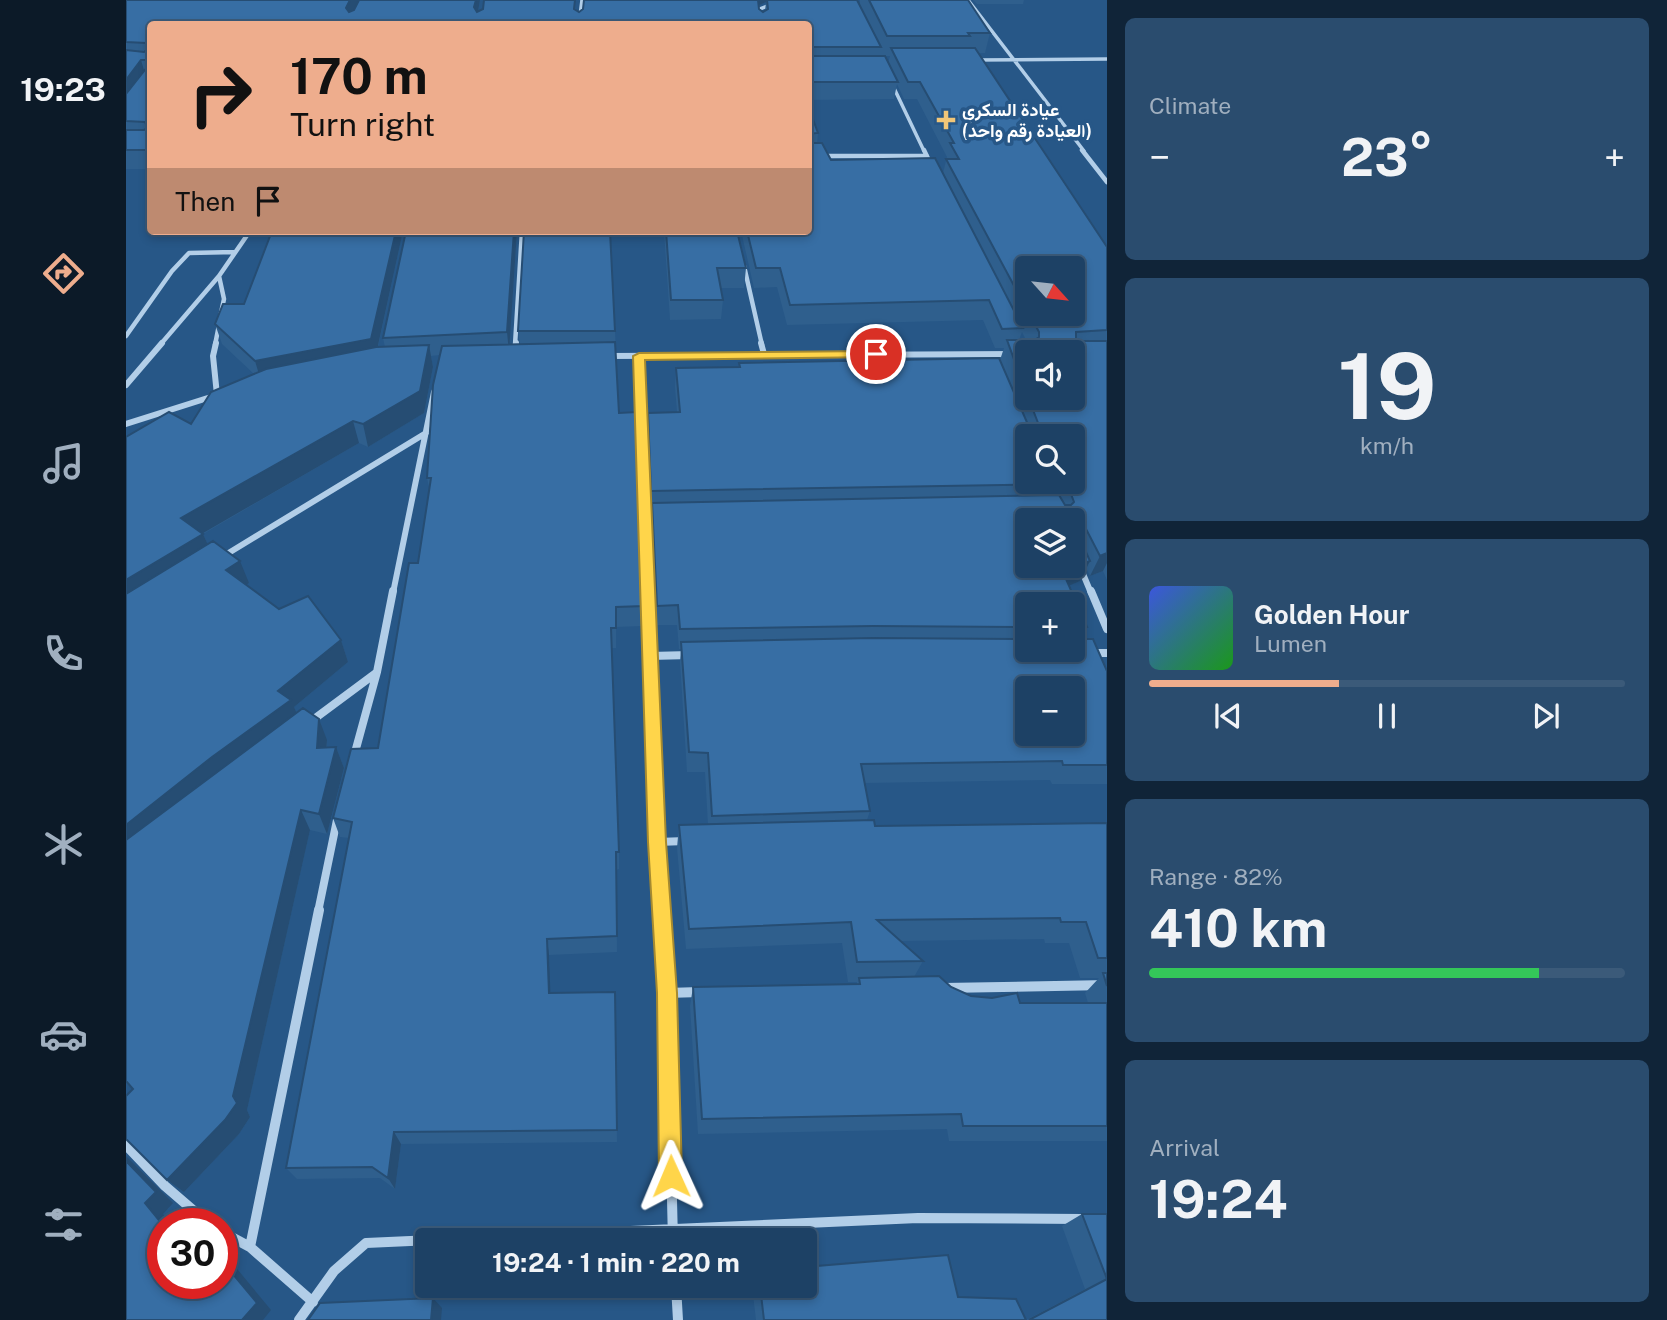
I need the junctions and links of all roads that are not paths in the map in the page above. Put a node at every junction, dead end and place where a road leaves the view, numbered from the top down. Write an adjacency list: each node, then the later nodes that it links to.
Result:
1 (582, 0): 5 (street)
2 (969, 1): 3 (street); 9 (street)
3 (957, 2)
4 (777, 4): 6 (street)
5 (579, 21)
6 (762, 21)
7 (1107, 59): 9 (street)
8 (962, 60): 9 (street)
9 (1016, 60): 14 (street)
10 (890, 79): 12 (street)
11 (812, 156): 12 (street)
12 (927, 156): 13 (street)
13 (933, 169)
14 (1107, 182)
15 (247, 235): 17 (street)
16 (522, 235): 27 (street)
17 (235, 252): 19 (street); 20 (street)
18 (743, 260): 21 (street)
19 (219, 276): 30 (street); 33 (street)
20 (126, 336)
21 (764, 354): 22 (street); 25 (street)
22 (988, 354): 23 (street); 29 (street)
23 (1015, 354)
24 (598, 356): 25 (street)
25 (639, 356): 36 (street)
26 (502, 357): 27 (street)
27 (514, 357): 28 (street)
28 (528, 357)
29 (993, 367)
30 (126, 385)
31 (435, 385): 35 (street)
32 (228, 393): 33 (street)
33 (217, 396): 34 (street)
34 (126, 425)
35 (426, 433): 38 (street); 45 (street)
36 (645, 517): 37 (street); 44 (street)
37 (658, 517)
38 (217, 559)
39 (1085, 578): 40 (street)
40 (1107, 629)
41 (1085, 653): 42 (street)
42 (1107, 653)
43 (704, 655): 44 (street)
44 (650, 656): 50 (street)
45 (377, 672): 46 (street); 47 (street)
46 (302, 727)
47 (351, 765)
48 (341, 804): 62 (street)
49 (698, 841): 50 (street)
50 (657, 842): 54 (street)
51 (1107, 985): 52 (street)
52 (928, 988)
53 (708, 992): 54 (street)
54 (667, 993): 58 (street)
55 (126, 1145): 56 (street)
56 (191, 1208)
57 (1094, 1219): 59 (street)
58 (672, 1228)
59 (694, 1228)
60 (238, 1241): 62 (street)
61 (415, 1241): 64 (street)
62 (250, 1247): 64 (street)
63 (677, 1298): 66 (street)
64 (313, 1302): 65 (street)
65 (299, 1320)
66 (678, 1320)

